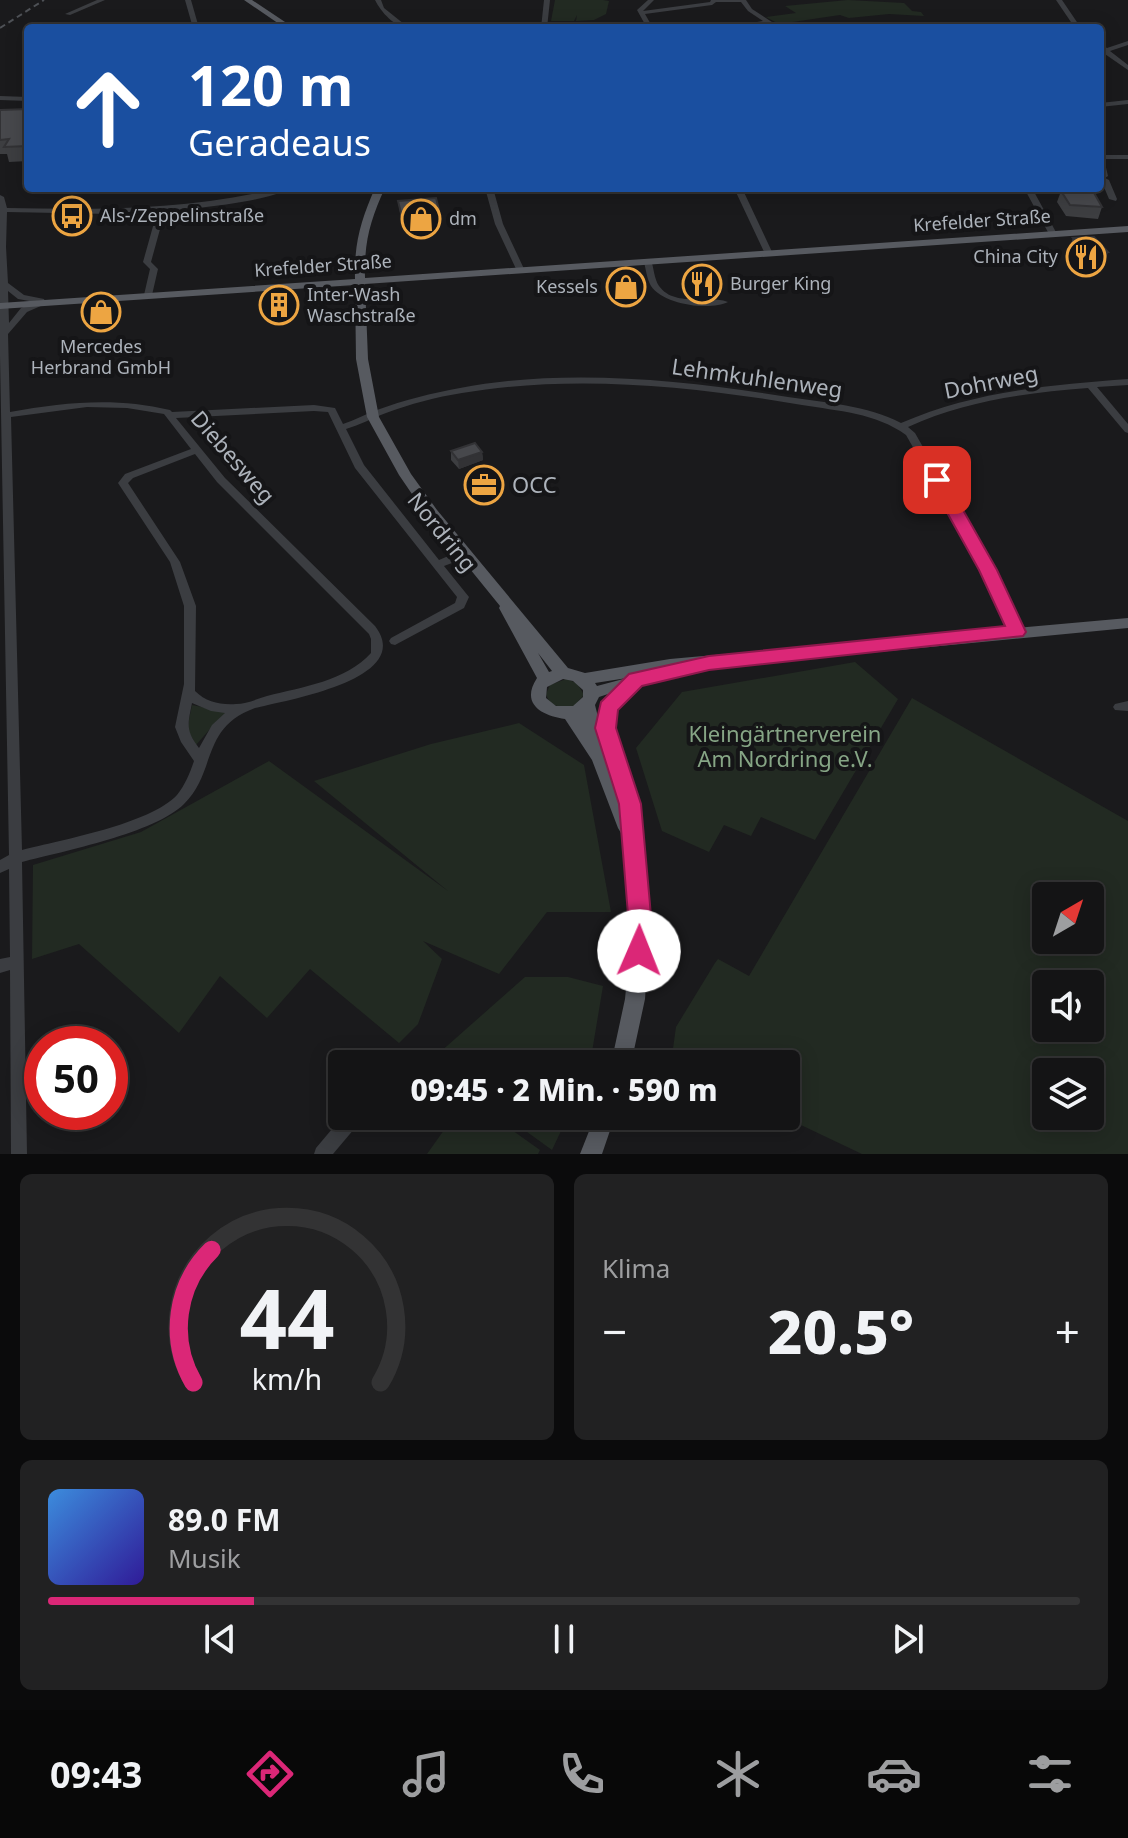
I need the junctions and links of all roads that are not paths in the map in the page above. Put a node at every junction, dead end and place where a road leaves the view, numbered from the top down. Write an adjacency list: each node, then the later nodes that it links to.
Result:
1 (102, 0): 10 (street)
2 (188, 0): 13 (street)
3 (247, 0): 14 (main road)
4 (378, 0): 15 (street)
5 (547, 0): 16 (street)
6 (648, 0): 11 (street)
7 (714, 0): 8 (street); 11 (street)
8 (743, 0): 12 (street)
9 (1059, 0): 20 (street)
10 (68, 14)
11 (642, 15): 17 (street)
12 (769, 22): 18 (street); 19 (street)
13 (195, 24)
14 (285, 24)
15 (401, 24)
16 (544, 24)
17 (648, 24)
18 (754, 24)
19 (772, 24)
20 (1075, 24)
21 (1128, 43): 22 (street)
22 (1104, 49)
23 (1104, 51): 24 (street)
24 (1128, 68)
25 (0, 98): 26 (street)
26 (24, 99)
27 (1128, 102): 28 (street)
28 (1104, 105)
29 (1104, 154): 32 (street)
30 (1128, 157): 32 (street)
31 (1104, 158): 32 (street)
32 (1107, 158)
33 (1104, 182): 42 (street)
34 (249, 192): 40 (street)
35 (272, 192): 40 (street)
36 (378, 192): 51 (main road, Nordring)
37 (491, 192): 50 (street)
38 (740, 192): 48 (street)
39 (1030, 192): 47 (street)
40 (252, 197): 44 (street)
41 (0, 199): 43 (street); 45 (street)
42 (1113, 199)
43 (2, 210): 45 (street); 52 (street)
44 (161, 211): 45 (street); 53 (street)
45 (41, 212)
46 (1128, 229): 47 (main road, Krefelder Straße)
47 (1053, 234): 48 (main road, Krefelder Straße)
48 (769, 254): 49 (main road, Krefelder Straße)
49 (648, 262): 50 (main road, Krefelder Straße); 55 (street)
50 (521, 271): 51 (main road, Krefelder Straße)
51 (360, 281): 53 (main road, Krefelder Straße); 63 (main road, Nordring)
52 (6, 285): 54 (street); 56 (street)
53 (148, 295): 54 (main road, Krefelder Straße)
54 (45, 302): 56 (main road, Krefelder Straße); 57 (street)
55 (724, 302)
56 (2, 306): 57 (street)
57 (3, 341): 58 (street)
58 (3, 367): 61 (street)
59 (1128, 382): 60 (street, Dohrweg)
60 (1090, 385): 64 (street, Dohrweg); 66 (street)
61 (7, 415): 62 (street, Diebesweg); 70 (street)
62 (171, 415): 65 (street); 67 (street, Diebesweg)
63 (373, 417): 64 (street, Lehmkuhlenweg); 65 (street); 68 (main road, Nordring)
64 (902, 426): 74 (street)
65 (341, 427): 69 (street, Nordring)
66 (1128, 430)
67 (196, 450): 80 (street); 82 (street, Diebesweg)
68 (464, 554): 69 (street); 71 (main road, Nordring)
69 (436, 565): 75 (street, Nordring)
70 (5, 604): 73 (street)
71 (504, 604): 77 (main road, Nordring); 78 (main road, Nordring)
72 (1128, 623): 74 (main road)
73 (5, 626): 87 (street)
74 (1017, 632): 76 (main road)
75 (395, 641)
76 (709, 663): 79 (main road); 81 (main road)
77 (563, 673): 78 (main road); 81 (main road)
78 (545, 679): 83 (main road)
79 (636, 680): 81 (main road); 85 (main road)
80 (188, 692): 82 (street); 84 (street)
81 (588, 692): 83 (main road); 85 (main road)
82 (240, 709): 84 (street)
83 (570, 714): 86 (main road)
84 (199, 758): 87 (street)
85 (617, 767): 86 (main road)
86 (632, 839): 90 (main road)
87 (15, 858): 88 (street); 89 (street)
88 (0, 867)
89 (8, 964): 93 (street)
90 (624, 1050)
91 (342, 1130): 94 (street)
92 (600, 1130): 95 (main road)
93 (19, 1154)
94 (322, 1154)
95 (591, 1154)

